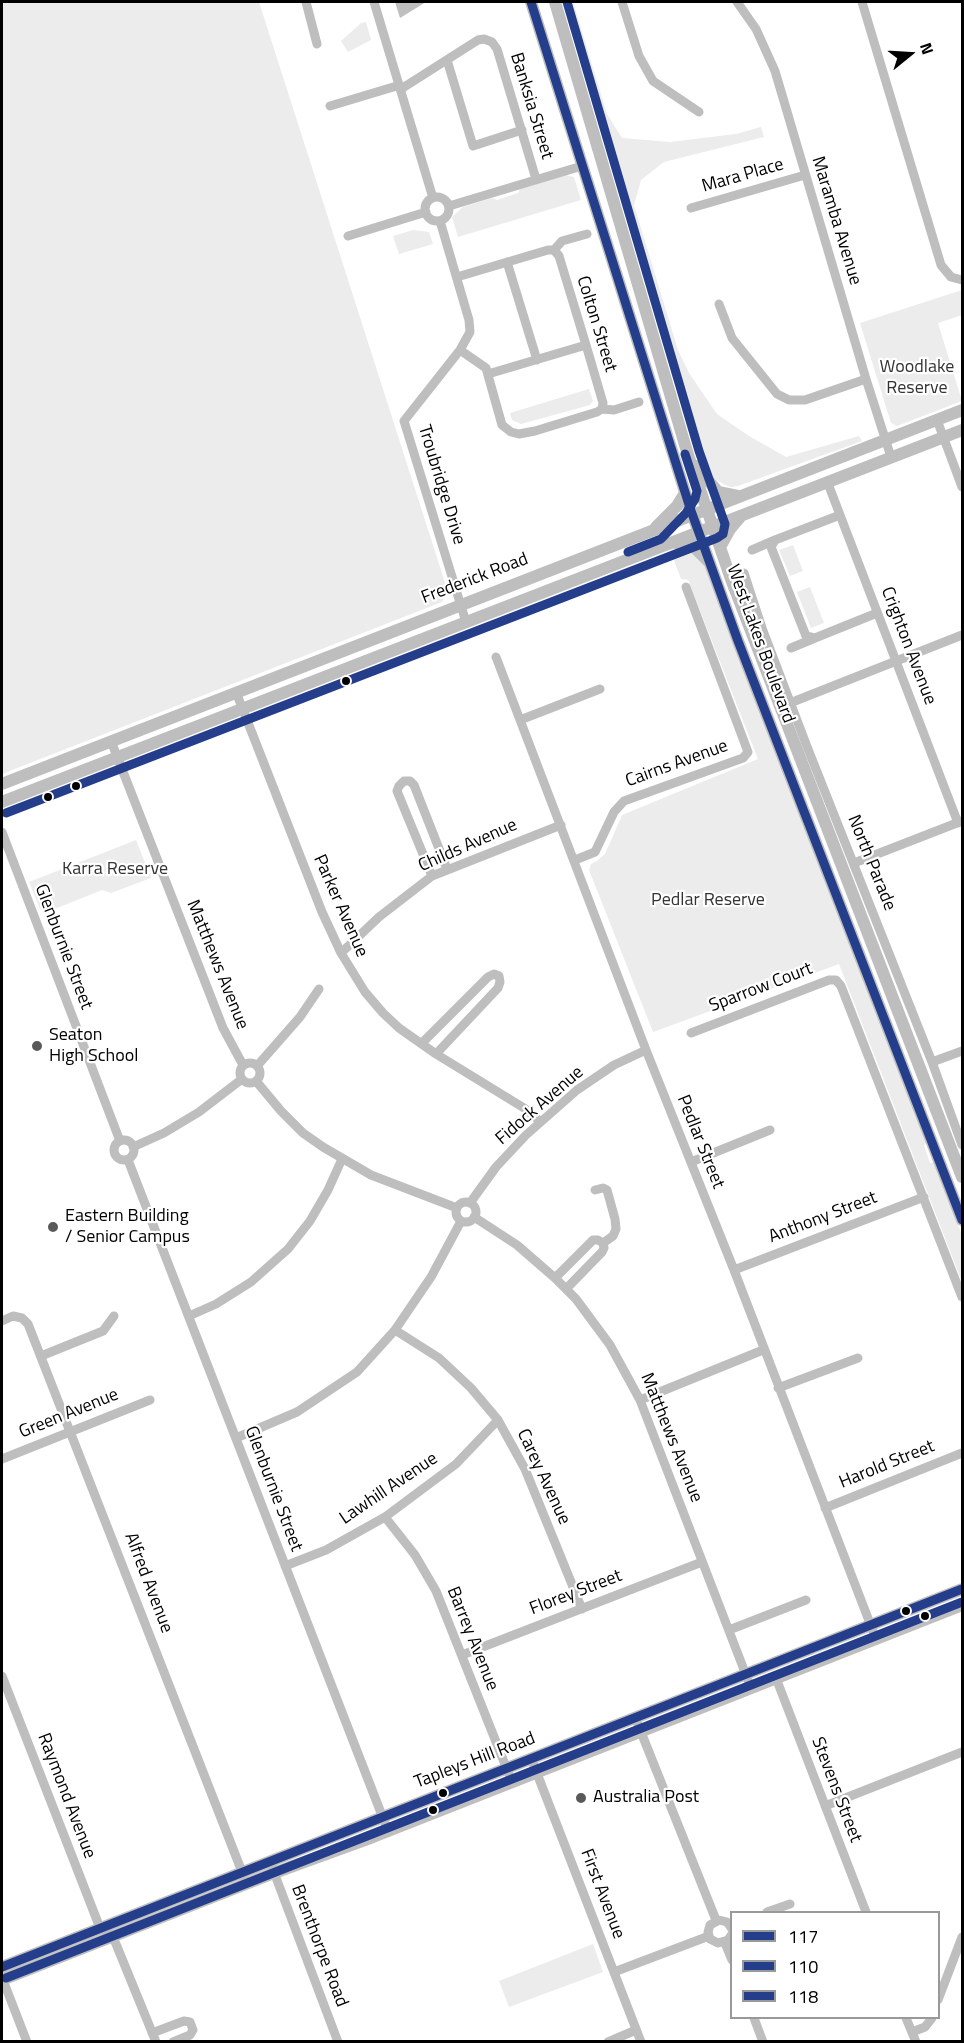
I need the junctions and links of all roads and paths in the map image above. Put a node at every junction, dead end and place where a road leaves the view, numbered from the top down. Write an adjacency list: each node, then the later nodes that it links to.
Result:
1 (306, 2): 8 (street)
2 (374, 2): 10 (street)
3 (531, 2): 14 (main road, West Lakes Boulevard)
4 (555, 2): 41 (main road, West Lakes Boulevard)
5 (622, 2): 12 (street)
6 (862, 2): 27 (street)
7 (742, 3): 15 (street, Maramba Avenue)
8 (317, 44)
9 (447, 60): 10 (street, Banksia Street); 13 (street); 13 (street, Banksia Street)
10 (400, 87): 11 (street, Banksia Street); 17 (street)
11 (330, 106)
12 (699, 112)
13 (522, 130): 16 (street, Banksia Street)
14 (582, 166): 16 (street); 45 (main road, West Lakes Boulevard)
15 (805, 176): 19 (street, Mara Place); 33 (street, Maramba Avenue)
16 (536, 179): 18 (street)
17 (434, 198): 18 (street); 20 (street)
18 (449, 206): 21 (street)
19 (691, 208)
20 (426, 212): 21 (street); 23 (street)
21 (440, 221): 26 (street, Troubridge Drive)
22 (587, 234): 24 (street)
23 (348, 236)
24 (554, 250): 25 (street); 29 (street, Colton Street)
25 (507, 262): 26 (street); 31 (street)
26 (457, 277): 30 (street, Troubridge Drive)
27 (963, 280)
28 (719, 304): 33 (street)
29 (586, 345): 31 (street); 35 (street, Colton Street)
30 (460, 350): 32 (street); 63 (street, Troubridge Drive)
31 (537, 360): 32 (street)
32 (488, 374): 35 (street)
33 (866, 379): 40 (street, Maramba Avenue)
34 (639, 402): 35 (street)
35 (602, 409)
36 (963, 410): 37 (main road, Frederick Road)
37 (937, 420): 39 (street); 40 (main road, Frederick Road)
38 (963, 430): 39 (main road, Frederick Road)
39 (943, 437): 42 (main road, Frederick Road); 44 (street)
40 (885, 440): 42 (street, Maramba Avenue); 46 (main road, Frederick Road)
41 (688, 455): 46 (main road); 47 (main road, West Lakes Boulevard)
42 (891, 457): 43 (main road, Frederick Road)
43 (827, 481): 49 (main road, Frederick Road); 50 (street, Crighton Avenue)
44 (963, 487)
45 (685, 493): 48 (main road, West Lakes Boulevard); 52 (main road)
46 (740, 496): 47 (main road, Frederick Road)
47 (707, 509): 48 (main road, Frederick Road); 51 (main road, West Lakes Boulevard)
48 (693, 515): 52 (main road, Frederick Road); 53 (main road, West Lakes Boulevard)
49 (742, 515): 51 (main road, Frederick Road); 56 (main road)
50 (840, 515): 54 (street); 64 (street, Crighton Avenue)
51 (713, 527): 53 (main road, Frederick Road); 56 (main road, West Lakes Boulevard)
52 (653, 530): 63 (main road, Frederick Road)
53 (700, 532): 55 (main road, Frederick Road); 58 (main road, West Lakes Boulevard)
54 (775, 540): 57 (street); 67 (street)
55 (672, 542): 58 (main road); 65 (main road, Frederick Road)
56 (720, 547): 60 (main road, West Lakes Boulevard)
57 (752, 550)
58 (712, 565): 113 (main road, West Lakes Boulevard)
59 (744, 573): 62 (street, North Parade)
60 (731, 579): 62 (street); 107 (main road, West Lakes Boulevard)
61 (686, 587): 83 (street, Cairns Avenue)
62 (751, 592): 73 (street, North Parade)
63 (460, 604): 65 (street); 72 (main road, Frederick Road)
64 (877, 613): 67 (street); 70 (street, Crighton Avenue)
65 (466, 622): 74 (main road, Frederick Road)
66 (963, 635): 70 (street)
67 (815, 638): 68 (street)
68 (791, 648)
69 (496, 657): 75 (street, Pedlar Street)
70 (896, 661): 73 (street); 80 (street, Crighton Avenue)
71 (600, 689): 75 (street)
72 (236, 692): 74 (street, Parker Avenue); 76 (main road, Frederick Road)
73 (790, 703): 84 (street, North Parade)
74 (242, 709): 77 (main road, Frederick Road); 87 (street, Parker Avenue)
75 (520, 720): 81 (street, Pedlar Street)
76 (111, 741): 77 (street, Matthews Avenue); 78 (main road, Frederick Road)
77 (117, 758): 79 (main road, Frederick Road); 95 (street, Matthews Avenue)
78 (2, 784)
79 (2, 802)
80 (960, 822): 84 (street)
81 (561, 825): 83 (street, Pedlar Street); 85 (street, Childs Avenue)
82 (2, 832): 101 (street, Glenburnie Street)
83 (574, 860): 91 (street, Pedlar Street)
84 (854, 863): 94 (street, North Parade)
85 (447, 869): 86 (street, Childs Avenue); 86 (street)
86 (432, 876): 87 (street, Childs Avenue)
87 (340, 953): 90 (street, Parker Avenue)
88 (319, 989): 96 (street)
89 (691, 1033): 109 (street, Sparrow Court)
90 (422, 1043): 93 (street, Parker Avenue); 93 (street)
91 (646, 1050): 99 (street, Fidock Avenue); 106 (street, Pedlar Street)
92 (963, 1051): 94 (street)
93 (436, 1054): 99 (street, Parker Avenue)
94 (932, 1062): 102 (street, North Parade)
95 (243, 1065): 96 (street); 97 (street)
96 (257, 1066): 98 (street)
97 (242, 1079): 98 (street); 103 (street)
98 (256, 1081): 104 (street)
99 (541, 1122): 110 (street, Fidock Avenue)
100 (770, 1130): 106 (street)
101 (120, 1141): 103 (street); 105 (street)
102 (963, 1145)
103 (133, 1148): 105 (street)
104 (342, 1159): 111 (street); 121 (street)
105 (128, 1160): 121 (street, Glenburnie Street)
106 (691, 1162): 116 (street, Pedlar Street)
107 (963, 1178)
108 (595, 1190): 115 (street)
109 (924, 1197): 116 (street, Anthony Street); 119 (street)
110 (470, 1203): 111 (street); 112 (street)
111 (457, 1208): 114 (street)
112 (474, 1217): 114 (street); 117 (street, Matthews Avenue)
113 (963, 1220)
114 (461, 1221): 123 (street)
115 (603, 1243): 117 (street); 118 (street)
116 (734, 1270): 124 (street, Pedlar Street)
117 (555, 1278): 118 (street, Matthews Avenue)
118 (566, 1289): 129 (street, Matthews Avenue)
119 (963, 1297)
120 (114, 1316): 125 (street)
121 (189, 1316): 132 (street, Glenburnie Street)
122 (2, 1321): 125 (street, Alfred Avenue)
123 (395, 1330): 130 (street, Carey Avenue); 132 (street)
124 (763, 1350): 127 (street, Pedlar Street); 129 (street)
125 (41, 1356): 131 (street, Alfred Avenue)
126 (858, 1358): 127 (street)
127 (778, 1388): 135 (street, Pedlar Street)
128 (150, 1400): 131 (street, Green Avenue)
129 (640, 1400): 137 (street, Matthews Avenue)
130 (498, 1420): 136 (street, Lawhill Avenue); 142 (street, Carey Avenue)
131 (71, 1432): 134 (street, Green Avenue); 162 (street, Alfred Avenue)
132 (236, 1438): 138 (street, Glenburnie Street)
133 (963, 1453): 135 (street, Harold Street)
134 (2, 1459)
135 (825, 1508): 143 (street, Pedlar Street)
136 (385, 1517): 138 (street, Lawhill Avenue); 146 (street, Barrey Avenue)
137 (702, 1562): 142 (street, Florey Street); 144 (street, Matthews Avenue)
138 (285, 1566): 159 (street, Glenburnie Street)
139 (963, 1589): 143 (main road, Tapleys Hill Road)
140 (806, 1600): 144 (street)
141 (963, 1605): 145 (main road, Tapleys Hill Road)
142 (582, 1609): 146 (street, Florey Street)
143 (870, 1625): 145 (street, Pedlar Street); 147 (main road, Tapleys Hill Road)
144 (729, 1630): 147 (street, Matthews Avenue)
145 (876, 1639): 149 (main road, Tapleys Hill Road)
146 (462, 1654): 155 (street, Barrey Avenue)
147 (746, 1674): 150 (street, Matthews Avenue); 151 (main road, Tapleys Hill Road)
148 (2, 1676): 167 (street, Raymond Avenue)
149 (776, 1678): 150 (main road, Tapleys Hill Road); 158 (street, Stevens Street)
150 (751, 1688): 152 (main road, Tapleys Hill Road)
151 (635, 1718): 152 (street); 154 (main road, Tapleys Hill Road)
152 (640, 1732): 156 (main road, Tapleys Hill Road); 166 (street)
153 (963, 1752): 158 (street)
154 (531, 1758): 155 (main road, Tapleys Hill Road); 156 (street, First Avenue)
155 (506, 1768): 157 (street, Barrey Avenue); 159 (main road, Tapleys Hill Road)
156 (537, 1772): 157 (main road, Tapleys Hill Road); 175 (street, First Avenue)
157 (512, 1782): 160 (main road, Tapleys Hill Road)
158 (825, 1806): 165 (street, Stevens Street)
159 (383, 1817): 160 (street, Glenburnie Street); 161 (main road, Tapleys Hill Road)
160 (388, 1831): 161 (main road, Tapleys Hill Road)
161 (271, 1867): 162 (main road, Tapleys Hill Road); 186 (street, Brenthorpe Road)
162 (245, 1878): 167 (main road, Tapleys Hill Road); 170 (main road, Tapleys Hill Road)
163 (790, 1904): 164 (street)
164 (770, 1911)
165 (866, 1911)
166 (716, 1920): 168 (street); 171 (street)
167 (100, 1928): 170 (street); 176 (main road, Tapleys Hill Road)
168 (730, 1928)
169 (730, 1931): 173 (street)
170 (112, 1936): 176 (main road, Tapleys Hill Road); 182 (street)
171 (709, 1936): 173 (street); 175 (street)
172 (963, 1937): 177 (street)
173 (725, 1943): 174 (street)
174 (730, 1955)
175 (614, 1972): 181 (street, First Avenue)
176 (2, 1976): 184 (street)
177 (940, 1997)
178 (754, 2019): 189 (street)
179 (906, 2019): 183 (street)
180 (931, 2019): 183 (street)
181 (636, 2030): 187 (street); 188 (street, First Avenue)
182 (154, 2037): 185 (street)
183 (914, 2037)
184 (27, 2042)
185 (173, 2042)
186 (338, 2042)
187 (608, 2042)
188 (641, 2042)
189 (763, 2042)

